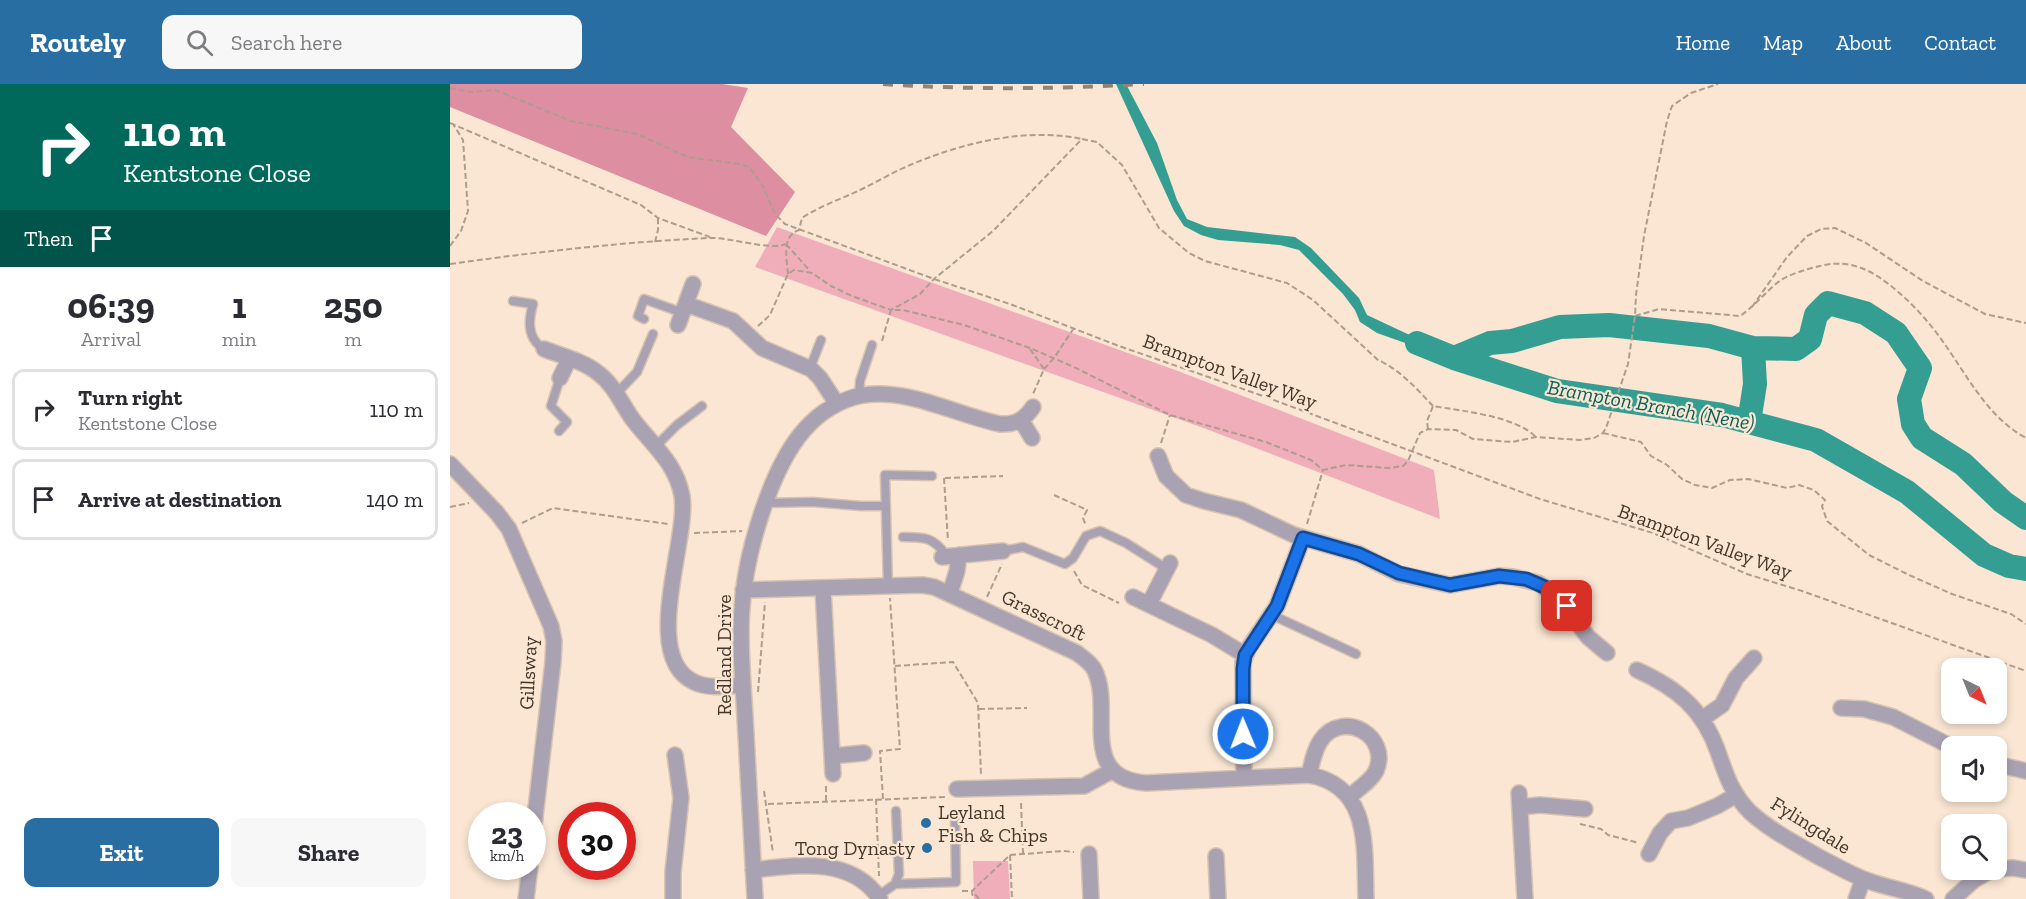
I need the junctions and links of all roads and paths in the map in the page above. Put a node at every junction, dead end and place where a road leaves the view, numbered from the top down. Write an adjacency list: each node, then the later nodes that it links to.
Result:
1 (1718, 84): 20 (path)
2 (450, 88): 6 (path, Brampton Valley Way)
3 (452, 123): 5 (path); 10 (path)
4 (1082, 139): 6 (path); 14 (path); 39 (path)
5 (658, 218): 7 (path); 8 (path)
6 (799, 230): 9 (path); 14 (path, Brampton Valley Way)
7 (712, 238): 8 (path); 9 (path)
8 (655, 242): 11 (path)
9 (786, 244): 12 (path); 13 (path)
10 (450, 246)
11 (450, 264)
12 (812, 273): 13 (path); 18 (path)
13 (788, 274): 25 (path)
14 (934, 279): 18 (path); 23 (path, Brampton Valley Way)
15 (693, 284): 19 (street)
16 (513, 301): 29 (lane)
17 (1750, 309): 20 (path); 22 (path); 48 (path)
18 (891, 310): 27 (path); 28 (path)
19 (682, 314): 21 (lane); 25 (street)
20 (1635, 318): 45 (path)
21 (645, 319)
22 (2026, 323)
23 (1074, 328): 30 (path); 50 (path, Brampton Valley Way)
24 (652, 333): 35 (lane)
25 (749, 334): 32 (street)
26 (821, 340): 32 (lane)
27 (876, 345): 36 (lane)
28 (1030, 348): 30 (path); 33 (path)
29 (544, 349): 31 (street)
30 (1054, 358): 33 (path); 41 (path)
31 (569, 359): 34 (street); 35 (street)
32 (810, 368): 37 (street)
33 (1044, 369): 40 (path)
34 (560, 378): 44 (lane)
35 (616, 394): 49 (street)
36 (859, 397): 37 (street, Redland Drive); 42 (street, Redland Drive)
37 (837, 404): 58 (street, Redland Drive)
38 (702, 406): 49 (lane)
39 (1433, 406): 43 (path); 46 (path)
40 (1034, 407): 42 (street)
41 (1170, 415): 51 (path); 53 (path)
42 (1021, 420): 47 (street)
43 (1428, 429): 46 (path); 50 (path)
44 (559, 431)
45 (1603, 433): 46 (path); 80 (path)
46 (1536, 437)
47 (1032, 438)
48 (2026, 438)
49 (656, 446): 61 (street)
50 (1412, 451): 53 (path); 87 (path, Brampton Valley Way)
51 (1158, 456): 66 (street)
52 (450, 464): 60 (street, Gillsway)
53 (1323, 470): 66 (path)
54 (932, 476): 56 (path); 59 (lane)
55 (1002, 476): 56 (path)
56 (944, 478): 64 (path)
57 (1054, 495): 63 (path)
58 (766, 503): 59 (lane); 62 (street, Redland Drive)
59 (886, 506): 71 (lane)
60 (508, 529): 61 (path); 112 (street, Gillsway)
61 (680, 530): 62 (path); 88 (street)
62 (757, 531): 73 (street, Redland Drive)
63 (1089, 534): 69 (lane); 70 (lane)
64 (947, 536)
65 (903, 537): 68 (lane)
66 (1303, 538): 79 (street); 81 (street)
67 (1003, 551): 68 (street); 69 (lane); 78 (path)
68 (949, 556): 75 (street)
69 (1070, 563): 76 (path)
70 (1168, 566): 77 (street)
71 (889, 586): 72 (street, Grasscroft); 75 (street, Grasscroft); 85 (path)
72 (823, 589): 74 (street, Grasscroft); 97 (street)
73 (743, 590): 74 (street, Grasscroft); 88 (street, Redland Drive)
74 (765, 590): 89 (path)
75 (950, 593): 78 (street, Grasscroft)
76 (1133, 597): 77 (street)
77 (1149, 604): 83 (street)
78 (982, 608): 99 (street, Grasscroft)
79 (1272, 615): 82 (lane); 83 (street)
80 (2026, 624)
81 (1607, 653)
82 (1356, 654)
83 (1245, 655): 103 (street)
84 (1754, 658): 93 (street)
85 (895, 666): 92 (path); 110 (path)
86 (1636, 670): 93 (street, Fylingdale)
87 (2026, 671)
88 (743, 685): 114 (street, Redland Drive)
89 (758, 701)
90 (1028, 708): 92 (path)
91 (1841, 708): 94 (street)
92 (979, 709): 105 (path)
93 (1702, 719): 108 (street, Fylingdale)
94 (1941, 741)
95 (864, 753): 97 (street)
96 (675, 755): 134 (street)
97 (832, 756): 101 (street)
98 (2007, 767): 100 (street)
99 (1113, 770): 103 (street); 106 (street)
100 (2026, 771)
101 (833, 774)
102 (1309, 775): 103 (street); 109 (street); 109 (street)
103 (1244, 777)
104 (763, 781): 113 (path)
105 (982, 788): 106 (street); 107 (street)
106 (1021, 788): 120 (path)
107 (957, 789): 110 (path)
108 (1736, 795): 118 (street); 128 (street, Fylingdale)
109 (1349, 797): 140 (street)
110 (883, 799): 111 (path)
111 (876, 800): 113 (path); 132 (path)
112 (536, 802)
113 (766, 804): 114 (path); 124 (path)
114 (750, 805): 126 (street, Redland Drive)
115 (896, 811): 131 (lane)
116 (955, 814): 131 (lane)
117 (1582, 816): 118 (path); 141 (street)
118 (1652, 848)
119 (1063, 851): 120 (path)
120 (1023, 854): 122 (path)
121 (1089, 854): 138 (street)
122 (1010, 855): 136 (path); 137 (path)
123 (1216, 856): 139 (street)
124 (776, 868): 126 (street); 132 (street)
125 (2007, 869): 127 (street)
126 (753, 870): 135 (street, Redland Drive)
127 (2026, 870)
128 (1863, 879): 142 (street); 143 (street, Fylingdale)
129 (528, 880): 133 (street)
130 (1974, 880): 144 (street)
131 (895, 884): 132 (lane)
132 (882, 895)
133 (526, 899)
134 (673, 899)
135 (754, 899)
136 (979, 899)
137 (1012, 899)
138 (1091, 899)
139 (1218, 899)
140 (1366, 899)
141 (1525, 899)
142 (1856, 899)
143 (1926, 899)
144 (1953, 899)

